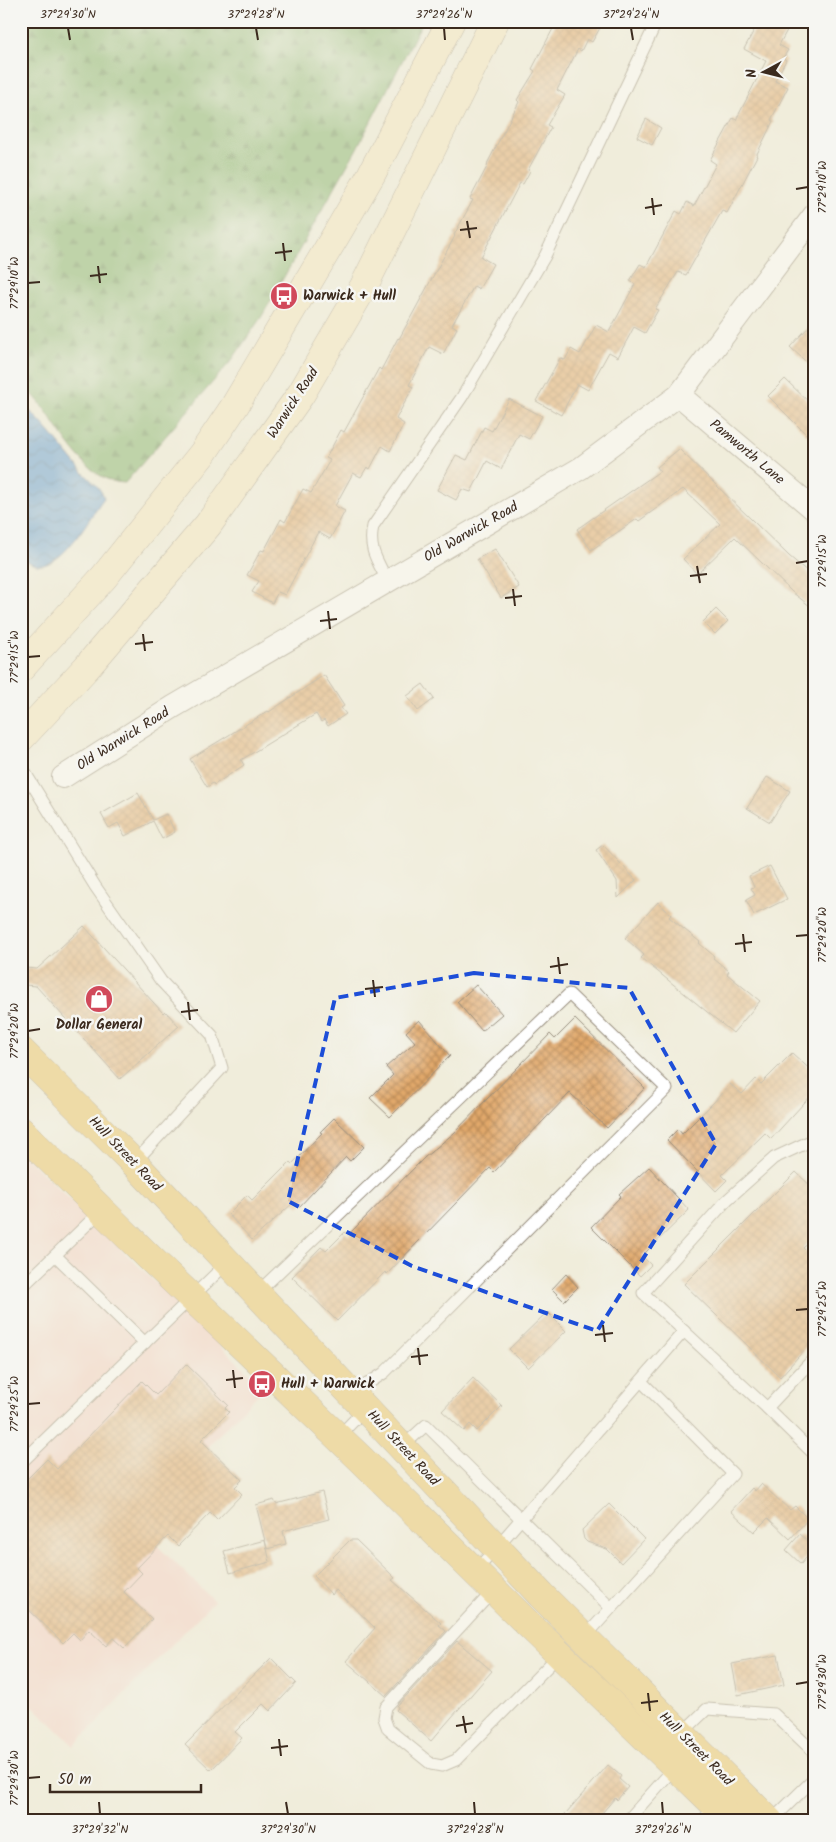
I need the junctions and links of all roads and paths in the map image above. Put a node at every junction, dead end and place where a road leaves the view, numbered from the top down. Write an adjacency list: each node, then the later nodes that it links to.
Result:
1 (451, 21): 8 (main road)
2 (495, 21): 9 (main road, Warwick Road)
3 (658, 21): 7 (lane)
4 (815, 214): 5 (street, Old Warwick Road)
5 (679, 395): 6 (street, Pamworth Lane); 7 (street, Old Warwick Road)
6 (815, 510)
7 (387, 580): 11 (street, Old Warwick Road)
8 (21, 668)
9 (21, 738)
10 (21, 766): 15 (lane)
11 (63, 777)
12 (21, 1051): 15 (main road, Hull Street Road)
13 (21, 1131): 16 (main road, Hull Street Road)
14 (815, 1139): 22 (lane)
15 (134, 1163): 18 (main road, Hull Street Road)
16 (102, 1210): 17 (lane); 21 (main road, Hull Street Road)
17 (56, 1256): 19 (lane); 23 (lane)
18 (228, 1262): 20 (main road, Hull Street Road); 21 (lane)
19 (21, 1288)
20 (257, 1293): 26 (main road, Hull Street Road); 26 (lane)
21 (192, 1298): 23 (lane); 28 (main road, Hull Street Road)
22 (684, 1331): 25 (lane); 27 (lane)
23 (146, 1343): 31 (lane)
24 (815, 1357): 27 (lane)
25 (641, 1381): 32 (lane); 35 (lane)
26 (359, 1401): 28 (lane); 29 (main road, Hull Street Road)
27 (767, 1408): 30 (lane)
28 (338, 1437): 34 (main road, Hull Street Road)
29 (402, 1447): 32 (lane); 33 (main road, Hull Street Road)
30 (815, 1455)
31 (21, 1463)
32 (521, 1520): 33 (lane); 35 (lane)
33 (497, 1548): 34 (lane); 36 (main road, Hull Street Road)
34 (485, 1581): 37 (main road, Hull Street Road); 37 (lane)
35 (611, 1608): 36 (lane)
36 (584, 1638): 38 (main road, Hull Street Road)
37 (560, 1654): 38 (main road, Hull Street Road)
38 (672, 1748): 39 (lane); 41 (main road, Hull Street Road); 42 (lane); 43 (main road, Hull Street Road)
39 (815, 1753)
40 (812, 1785): 43 (lane)
41 (717, 1816)
42 (627, 1821)
43 (770, 1821)

